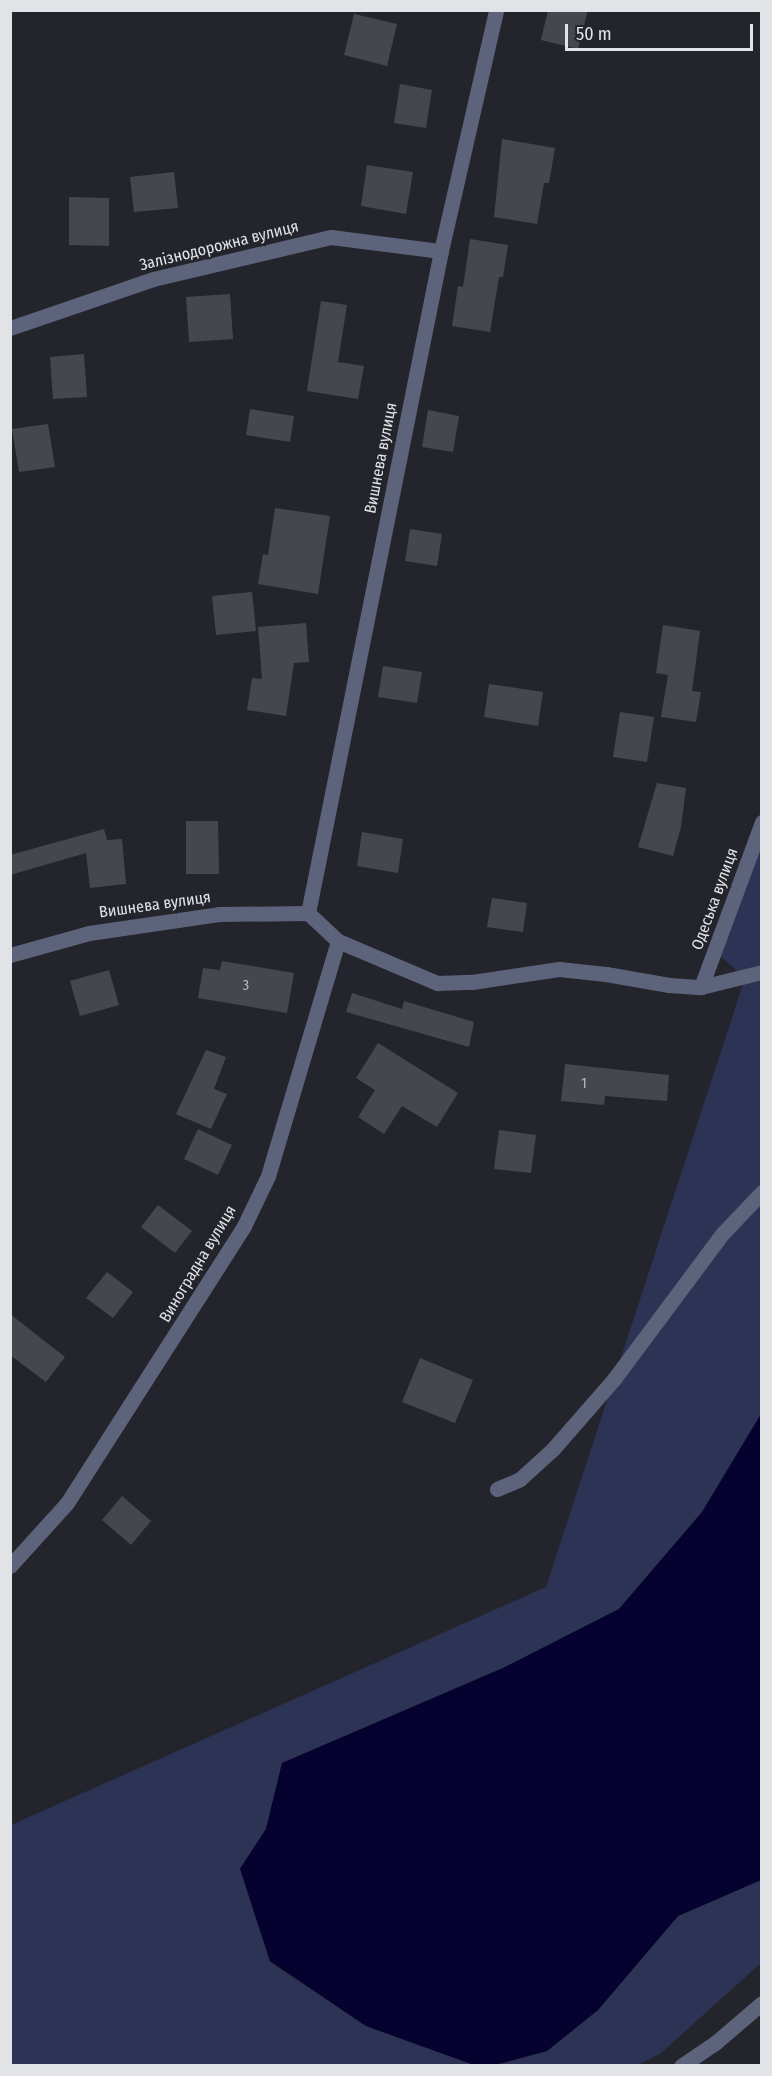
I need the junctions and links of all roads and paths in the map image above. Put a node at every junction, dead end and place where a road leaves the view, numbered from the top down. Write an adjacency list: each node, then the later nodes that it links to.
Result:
1 (496, 10): 2 (street, Вишнева вулиця)
2 (441, 251): 3 (street, Залізнодорожна вулиця); 5 (street, Вишнева вулиця)
3 (10, 328)
4 (762, 822): 9 (street, Одеська вулиця)
5 (308, 913): 6 (street); 7 (street, Вишнева вулиця)
6 (338, 941): 9 (street); 12 (street, Виноградна вулиця)
7 (10, 955)
8 (762, 972): 9 (street)
9 (701, 987)
10 (762, 1192): 11 (street)
11 (497, 1489)
12 (10, 1566)
13 (762, 2003): 14 (street)
14 (681, 2066)

